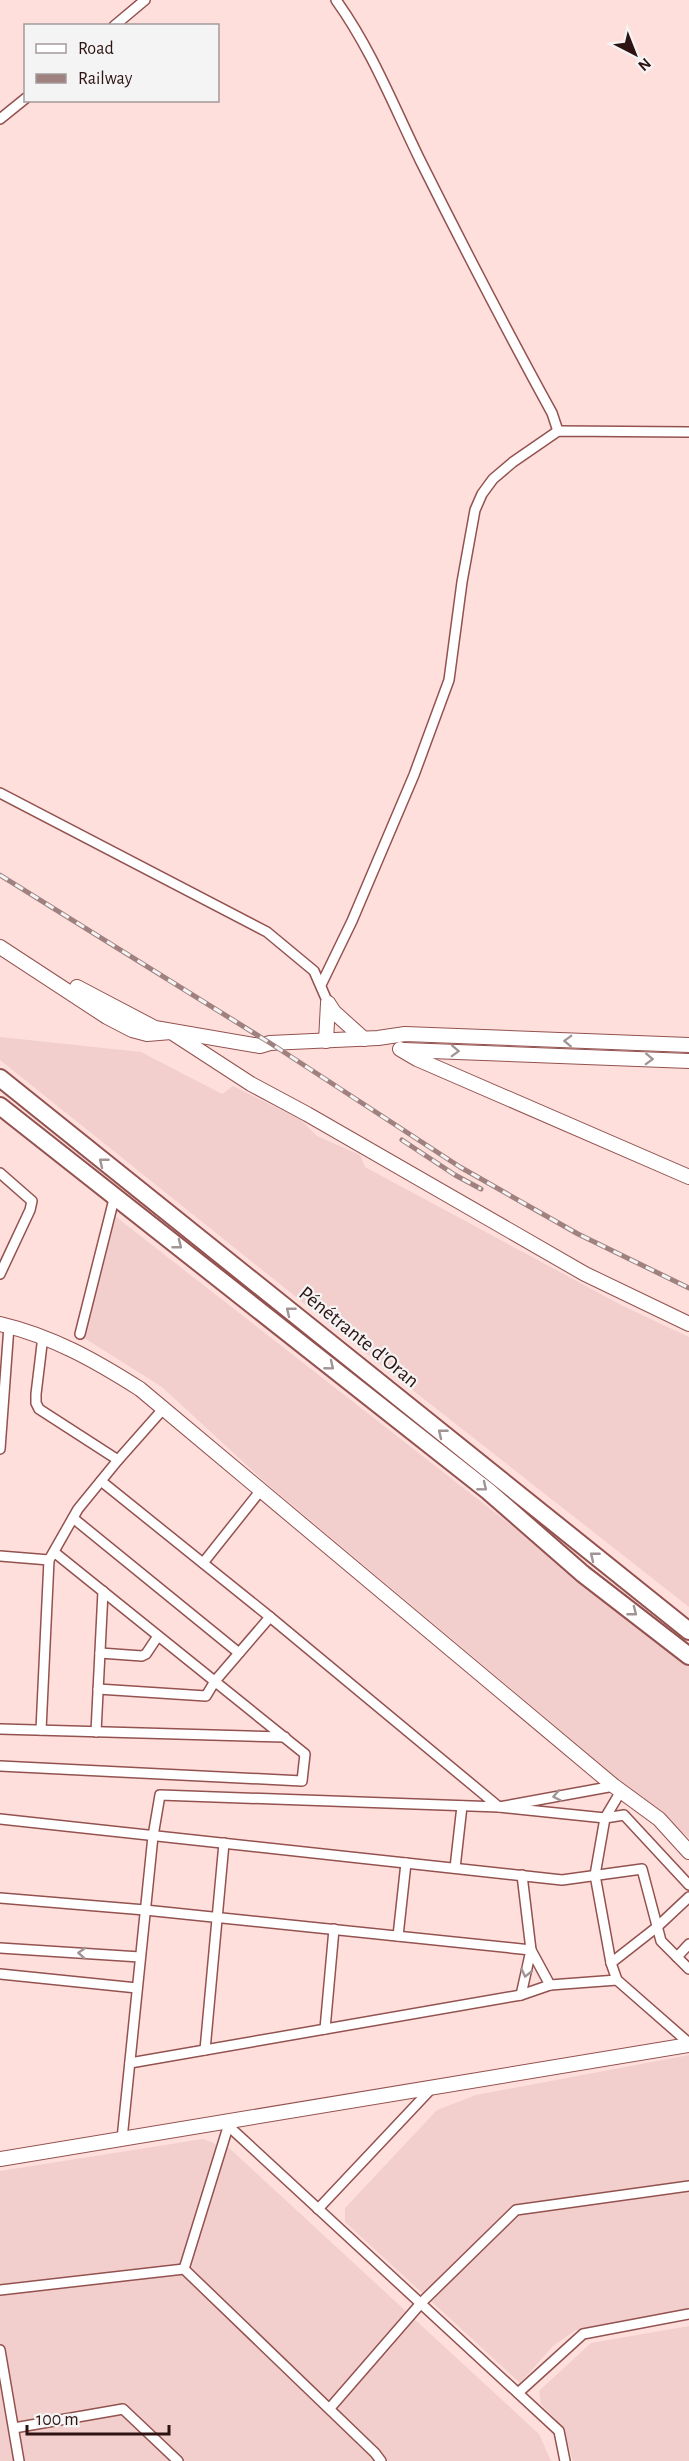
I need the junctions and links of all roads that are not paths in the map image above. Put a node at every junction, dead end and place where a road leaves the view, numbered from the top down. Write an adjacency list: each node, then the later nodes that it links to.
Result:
1 (145, 0): 3 (street)
2 (336, 0): 6 (street)
3 (116, 24)
4 (24, 100): 5 (street)
5 (0, 119)
6 (558, 431): 7 (street); 10 (street)
7 (689, 432)
8 (0, 793): 10 (street)
9 (0, 946): 12 (street)
10 (321, 985): 11 (street)
11 (328, 1003): 13 (street); 14 (street)
12 (171, 1032): 14 (street); 24 (street)
13 (371, 1038): 14 (street); 15 (street, one-way to 13); 16 (street)
14 (326, 1041)
15 (689, 1046)
16 (400, 1049): 17 (street, one-way to 17); 21 (street)
17 (689, 1061)
18 (0, 1078): 39 (highway, Pénétrante d'Oran, one-way to 18)
19 (0, 1106): 22 (highway, Pénétrante d'Oran)
20 (0, 1173): 23 (street)
21 (689, 1177)
22 (115, 1196): 26 (street); 43 (highway, Pénétrante d'Oran, one-way to 43)
23 (0, 1274)
24 (689, 1324)
25 (4, 1325): 27 (street); 29 (street)
26 (80, 1334)
27 (43, 1336): 28 (street); 30 (street)
28 (164, 1408): 30 (street); 32 (street)
29 (0, 1449)
30 (118, 1460): 31 (street)
31 (101, 1481): 33 (street); 36 (street)
32 (261, 1490): 36 (street); 51 (street)
33 (74, 1518): 35 (street); 42 (street)
34 (0, 1556): 35 (street)
35 (51, 1556): 37 (street); 47 (street)
36 (204, 1563): 38 (street)
37 (103, 1591): 40 (street); 41 (street)
38 (270, 1617): 42 (street); 53 (street)
39 (686, 1629)
40 (158, 1636): 41 (street); 44 (street)
41 (100, 1653): 45 (street)
42 (239, 1653): 44 (street)
43 (689, 1656)
44 (215, 1681): 45 (street); 49 (street)
45 (98, 1689): 48 (street)
46 (0, 1729): 47 (street)
47 (41, 1730): 48 (street)
48 (96, 1732): 49 (street)
49 (285, 1737): 50 (street)
50 (0, 1766)
51 (618, 1788): 53 (street, one-way to 53); 54 (street); 58 (street)
52 (462, 1806): 53 (street); 56 (street); 60 (street)
53 (499, 1807): 54 (street)
54 (605, 1818): 62 (street); 63 (street)
55 (0, 1819): 56 (street)
56 (153, 1836): 57 (street); 66 (street)
57 (224, 1843): 59 (street); 67 (street)
58 (689, 1852)
59 (406, 1863): 60 (street); 70 (street)
60 (455, 1868): 61 (street)
61 (522, 1875): 62 (street); 73 (street)
62 (595, 1875): 68 (street); 76 (street)
63 (689, 1885)
64 (689, 1897): 68 (street)
65 (0, 1898): 66 (street)
66 (145, 1910): 67 (street); 74 (street)
67 (217, 1917): 69 (street); 85 (street)
68 (657, 1927): 75 (street); 76 (street)
69 (334, 1929): 70 (street); 83 (street)
70 (398, 1936): 73 (street)
71 (689, 1944): 75 (street)
72 (0, 1948): 74 (street, one-way to 72)
73 (531, 1950): 80 (street); 82 (street, one-way to 82)
74 (140, 1957): 81 (street)
75 (677, 1957): 77 (street)
76 (611, 1963): 79 (street)
77 (689, 1969)
78 (0, 1974): 81 (street)
79 (618, 1980): 80 (street); 84 (street)
80 (550, 1985): 82 (street)
81 (137, 1988): 86 (street)
82 (521, 1995): 83 (street)
83 (325, 2029): 85 (street)
84 (689, 2044): 87 (street)
85 (205, 2050): 86 (street)
86 (130, 2063): 89 (street)
87 (433, 2087): 88 (street); 92 (street)
88 (226, 2124): 89 (street); 92 (street); 93 (street)
89 (122, 2139): 90 (street)
90 (0, 2159)
91 (689, 2186): 95 (street)
92 (318, 2209): 95 (street)
93 (184, 2269): 94 (street); 99 (street)
94 (0, 2290)
95 (422, 2302): 98 (street); 99 (street)
96 (689, 2314): 98 (street)
97 (0, 2350): 100 (street)
98 (518, 2393): 104 (street)
99 (330, 2408): 103 (street)
100 (14, 2428): 101 (street); 102 (street)
101 (19, 2461)
102 (178, 2461)
103 (381, 2461)
104 (565, 2461)

